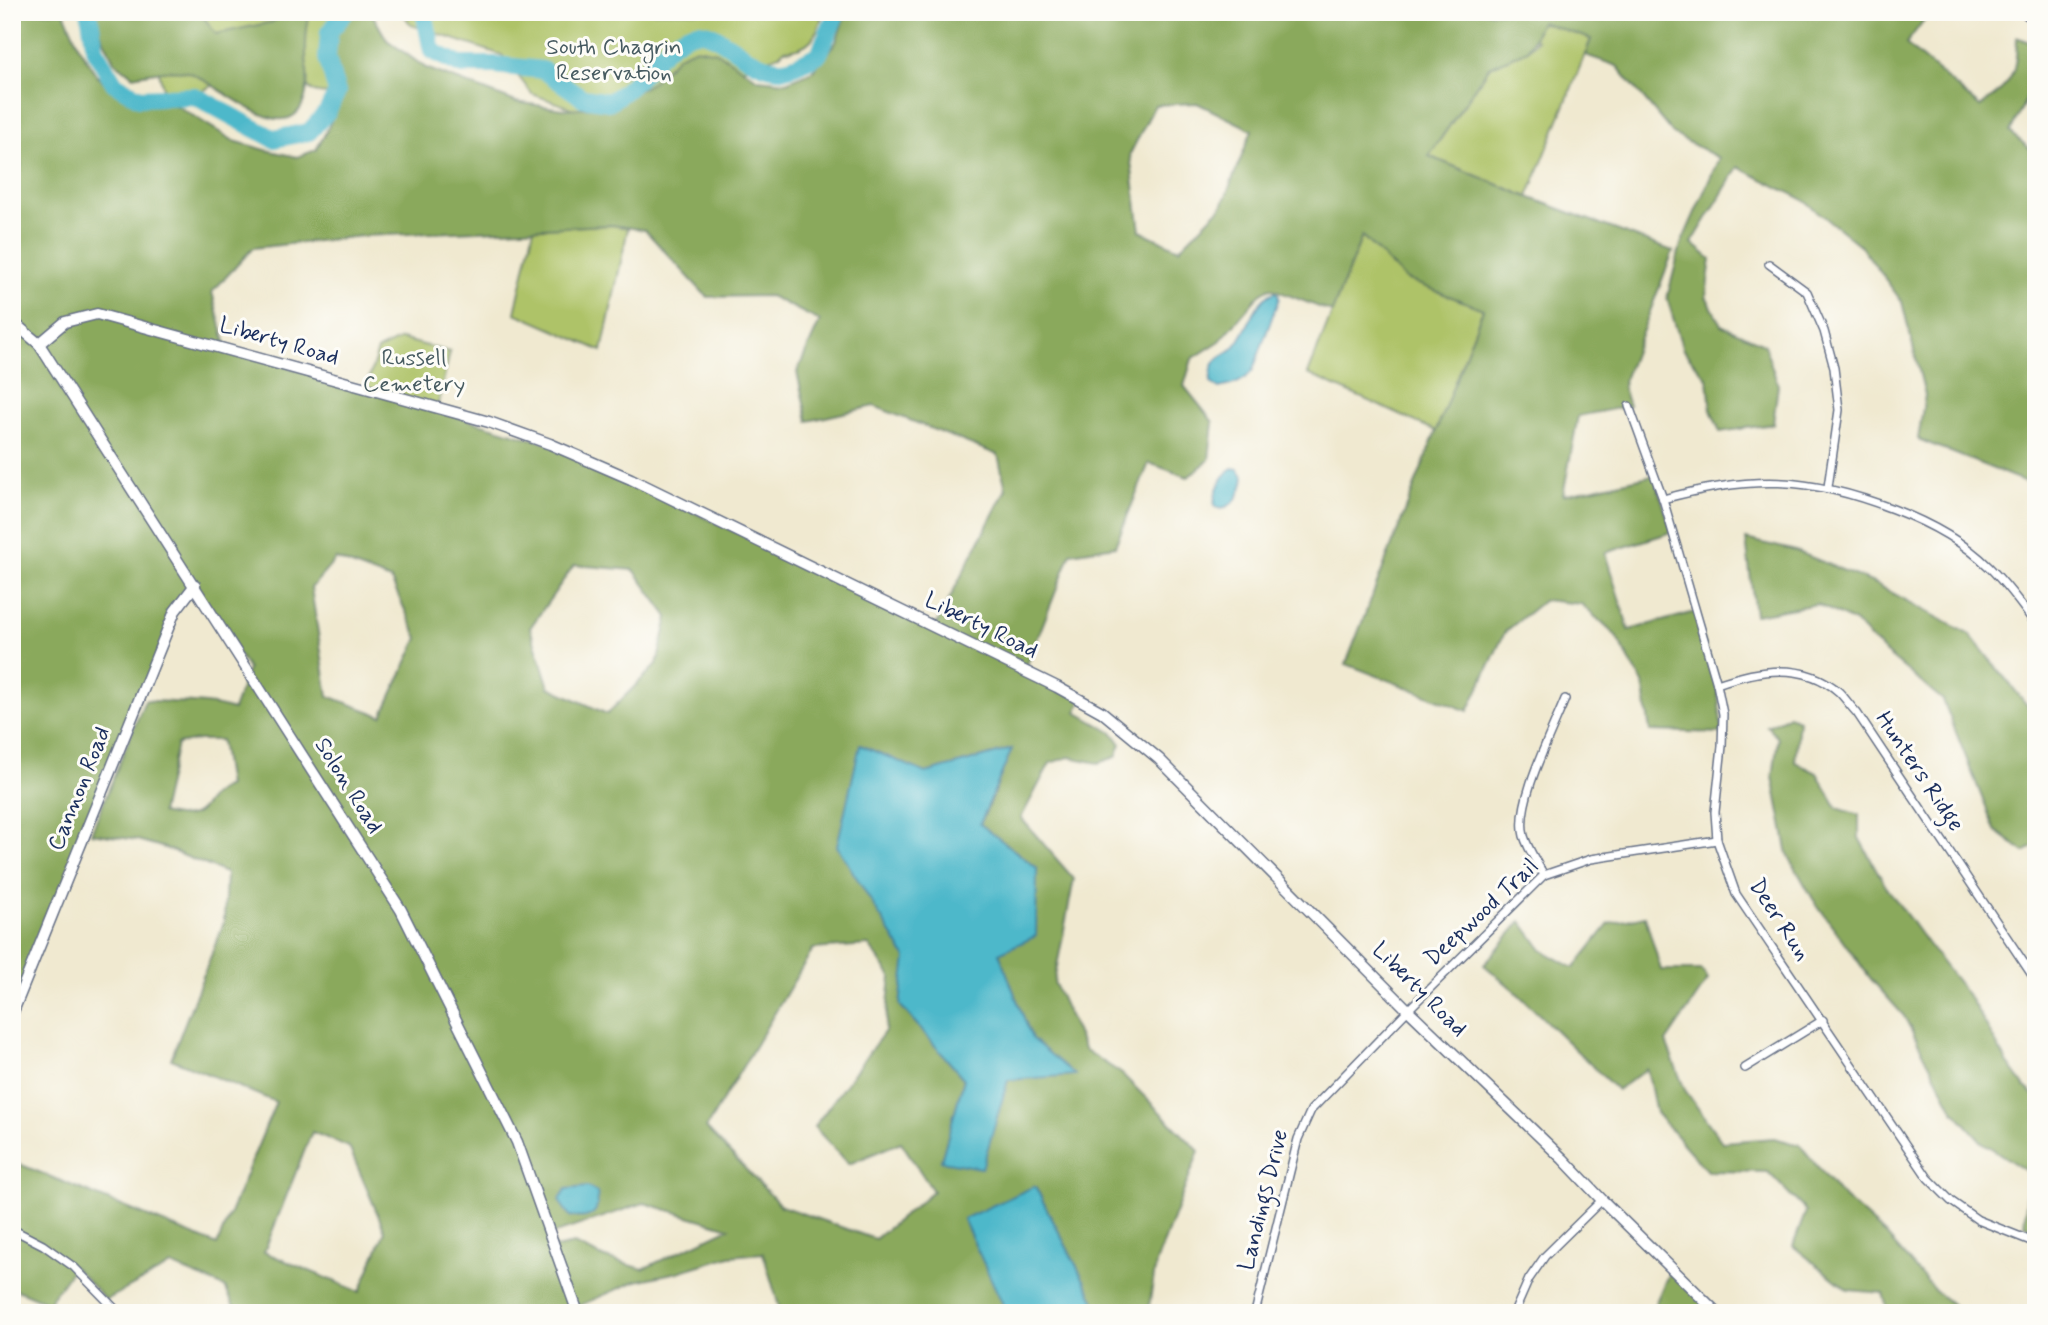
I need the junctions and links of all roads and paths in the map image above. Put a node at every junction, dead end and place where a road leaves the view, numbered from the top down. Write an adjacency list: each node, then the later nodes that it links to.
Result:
1 (2022, 12): 2 (street)
2 (2036, 22)
3 (1769, 264): 7 (street)
4 (12, 321): 5 (street, Solon Road)
5 (39, 344): 9 (street, Solon Road); 16 (street, Liberty Road)
6 (1629, 406): 8 (street, Deer Run)
7 (1828, 487): 8 (street); 10 (street)
8 (1663, 499): 11 (street, Deer Run)
9 (195, 584): 17 (street, Cannon Road); 24 (street, Solon Road)
10 (2036, 625)
11 (1717, 684): 13 (street, Deer Run); 15 (street, Hunters Ridge)
12 (1565, 699): 14 (street)
13 (1717, 840): 14 (street, Deepwood Trail); 18 (street, Deer Run)
14 (1544, 875): 16 (street, Deepwood Trail)
15 (2036, 981)
16 (1408, 1010): 20 (street, Liberty Road); 25 (street, Landings Drive)
17 (12, 1014)
18 (1823, 1020): 19 (street); 22 (street, Deer Run)
19 (1745, 1068)
20 (1602, 1200): 26 (street); 27 (street, Liberty Road)
21 (12, 1229): 23 (street)
22 (2036, 1243)
23 (119, 1313)
24 (578, 1313)
25 (1255, 1313)
26 (1514, 1313)
27 (1717, 1313)

